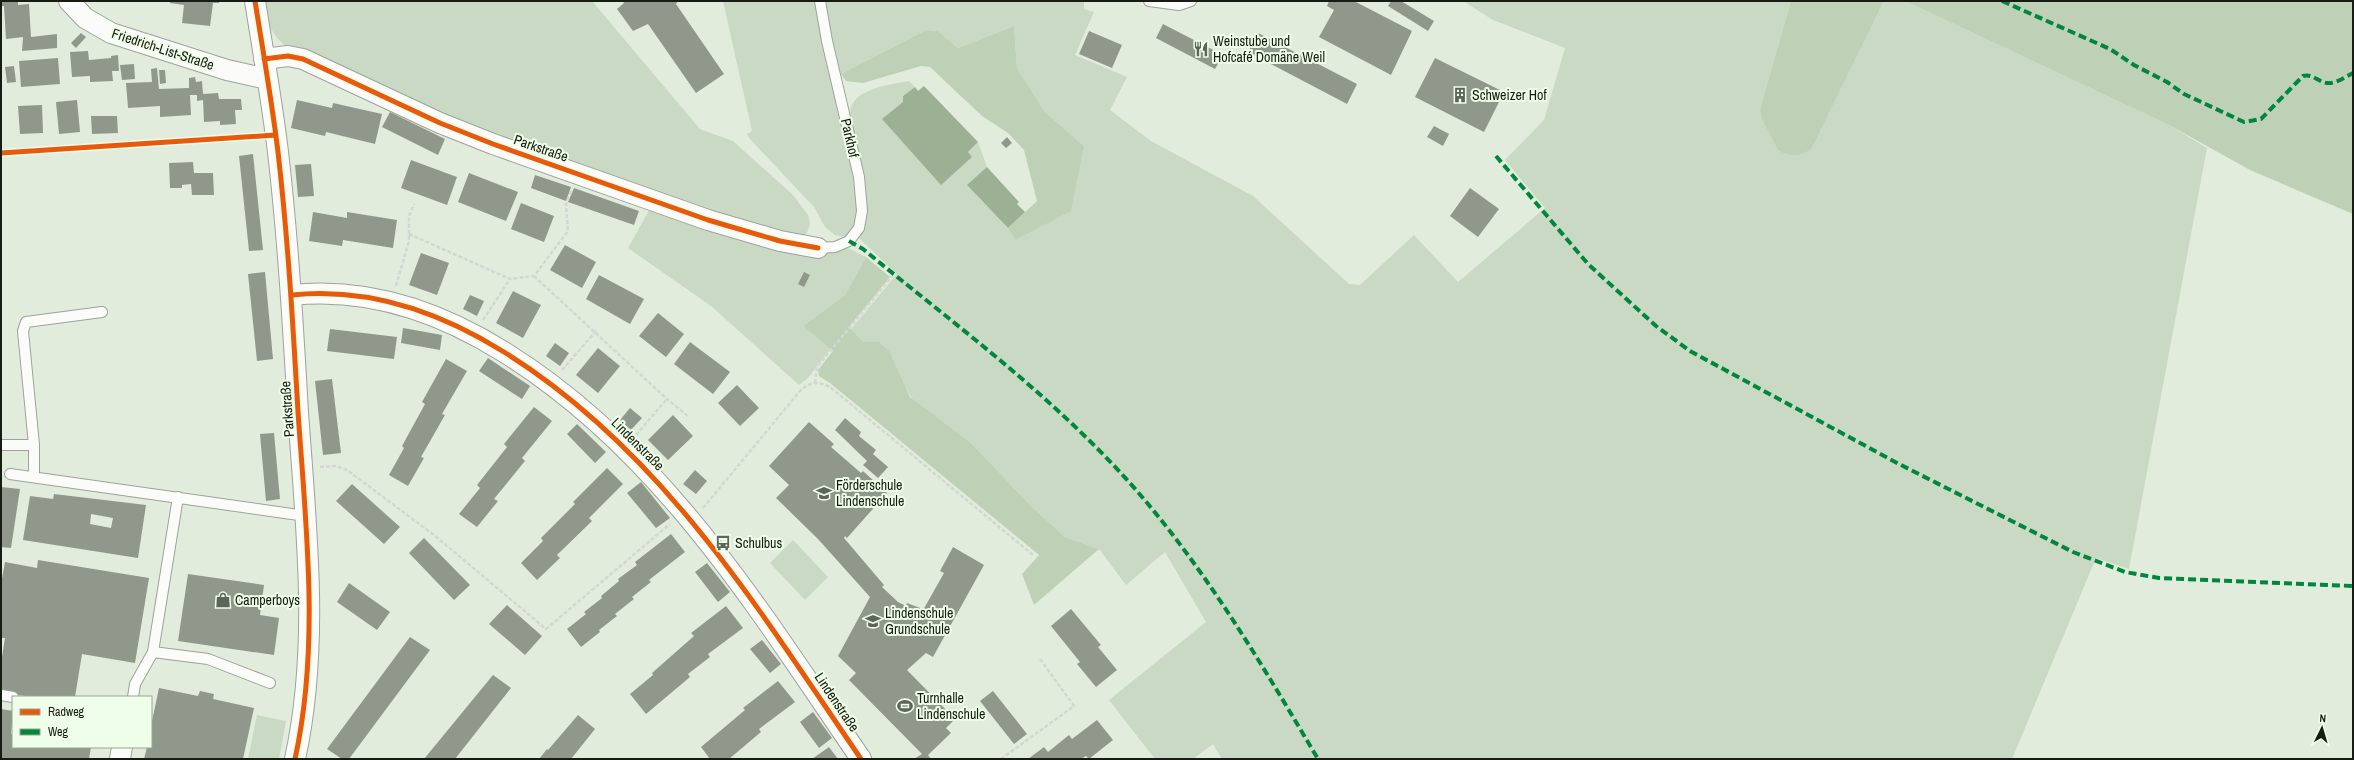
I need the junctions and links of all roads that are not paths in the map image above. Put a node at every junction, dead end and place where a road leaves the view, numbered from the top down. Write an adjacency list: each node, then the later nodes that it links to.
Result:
1 (69, 1): 7 (street, Friedrich-List-Straße)
2 (255, 1): 6 (street, Parkstraße)
3 (820, 1): 8 (lane, Parkhof)
4 (1149, 1): 5 (lane)
5 (1191, 1)
6 (264, 58): 7 (street, Parkstraße); 8 (street, Parkstraße)
7 (267, 79): 9 (street, Parkstraße)
8 (818, 248)
9 (292, 295): 16 (street, Parkstraße); 25 (street, Lindenstraße)
10 (102, 312): 12 (lane)
11 (1, 445): 12 (lane)
12 (34, 445): 14 (lane)
13 (10, 474): 14 (lane)
14 (34, 477): 15 (lane)
15 (178, 497): 16 (lane); 17 (lane)
16 (306, 516): 24 (street, Parkstraße)
17 (153, 652): 18 (lane); 20 (lane)
18 (270, 683)
19 (1, 695): 21 (lane)
20 (133, 696)
21 (12, 697)
22 (122, 748): 23 (street)
23 (120, 759)
24 (295, 759)
25 (861, 759)

